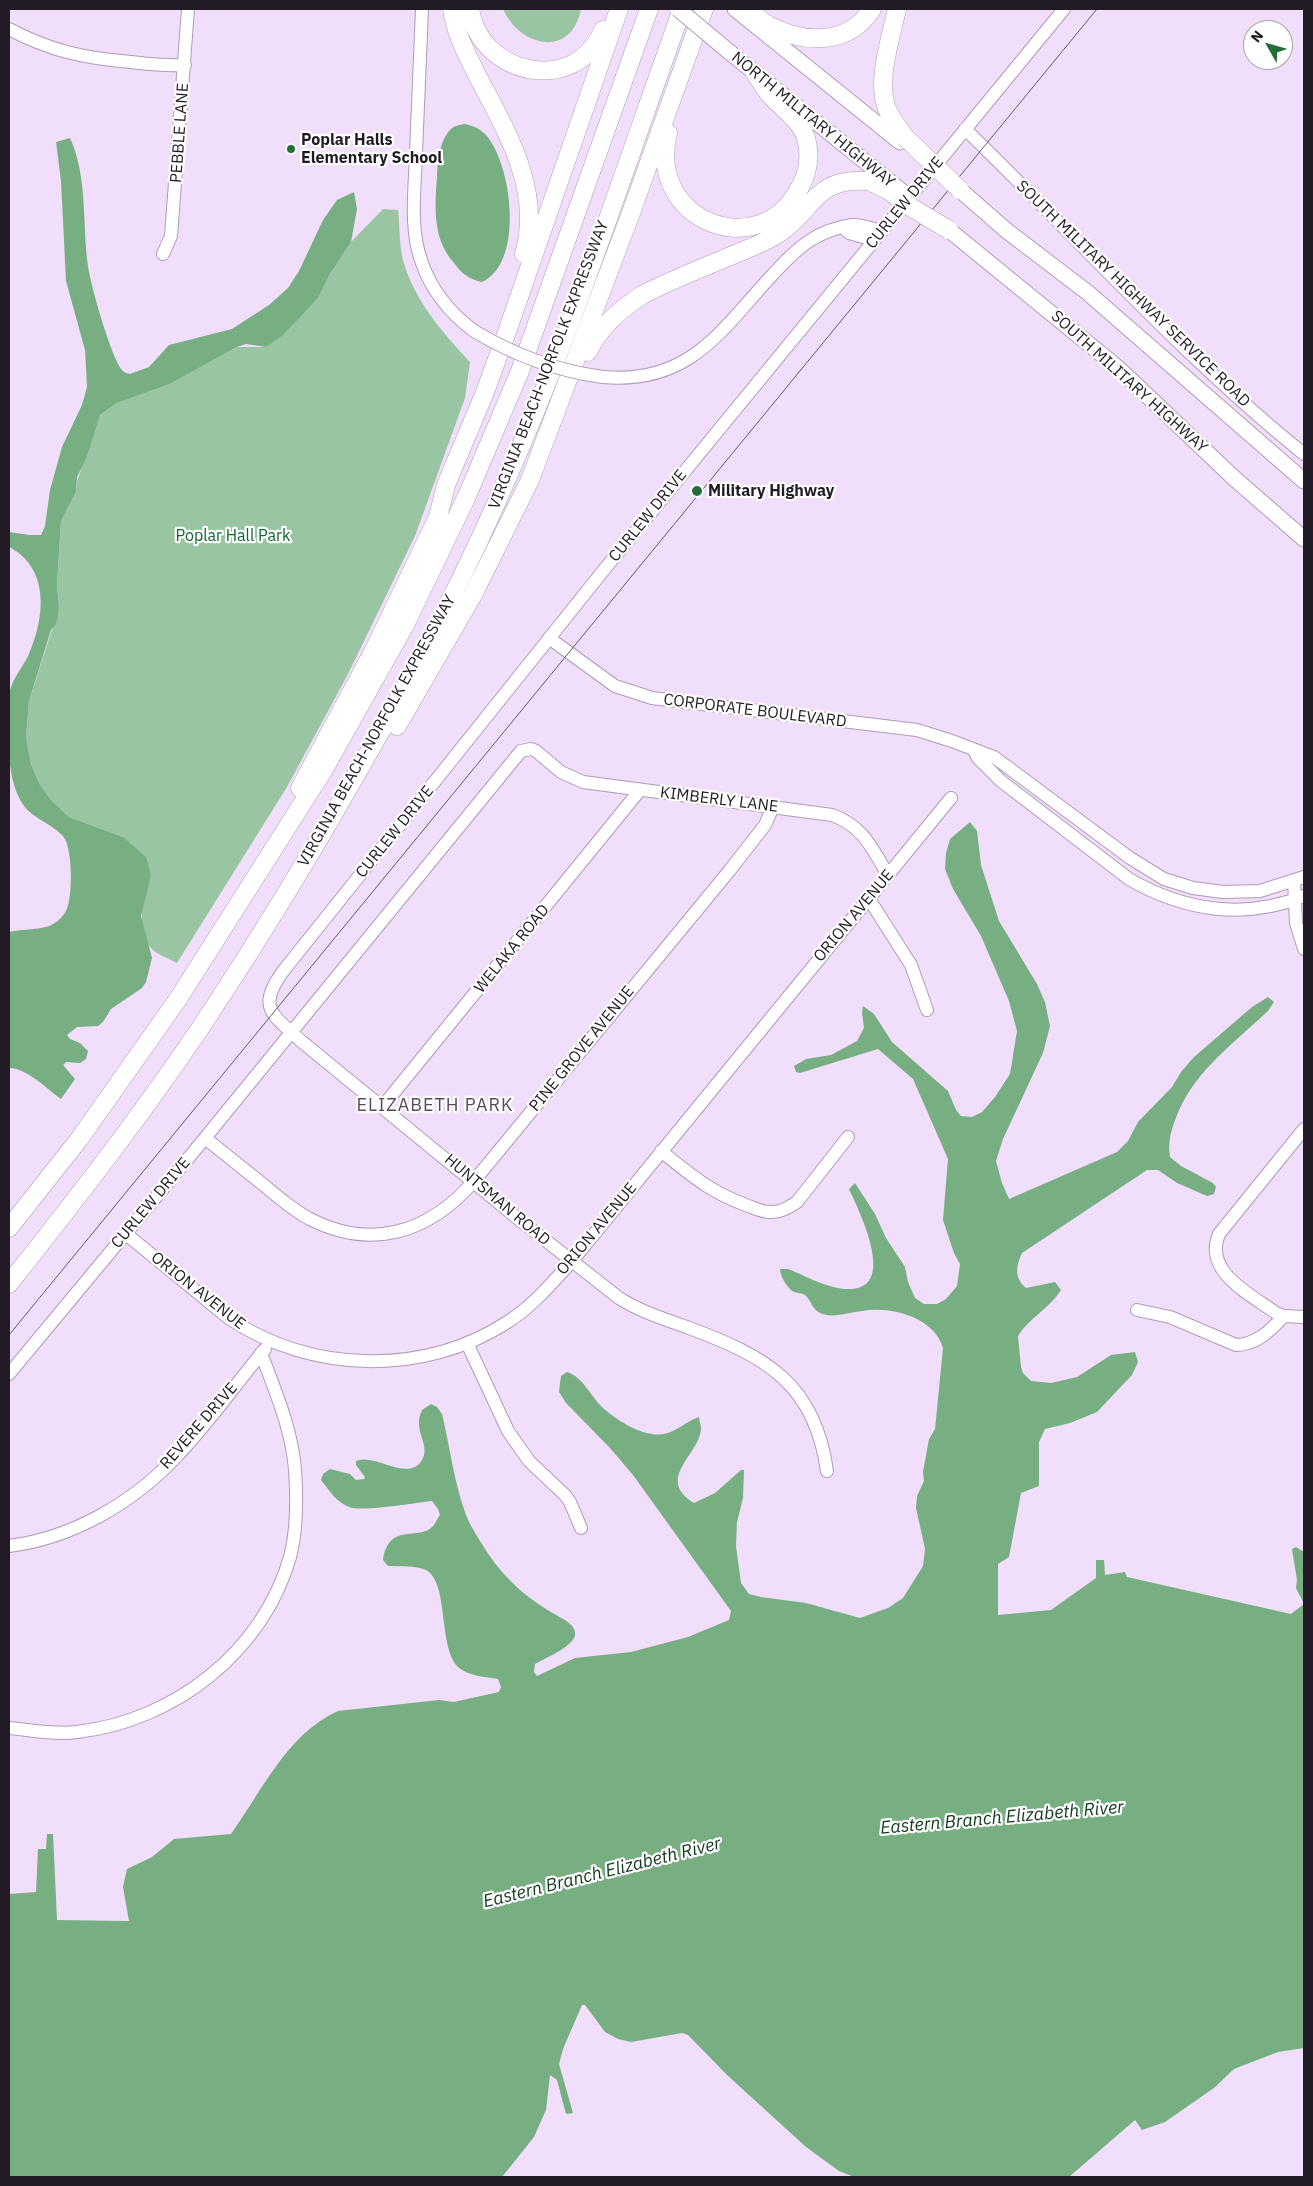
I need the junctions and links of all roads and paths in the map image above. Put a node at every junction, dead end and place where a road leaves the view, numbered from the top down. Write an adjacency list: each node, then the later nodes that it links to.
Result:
1 (188, 9): 16 (street, PEBBLE LANE)
2 (422, 9): 24 (street, bridge)
3 (452, 9): 26 (highway)
4 (470, 9): 5 (highway)
5 (612, 9)
6 (619, 9): 26 (highway)
7 (649, 9): 42 (highway, VIRGINIA BEACH-NORFOLK EXPRESSWAY)
8 (678, 9): 18 (main road, NORTH MILITARY HIGHWAY, bridge)
9 (682, 9): 37 (highway, VIRGINIA BEACH-NORFOLK EXPRESSWAY)
10 (872, 9): 14 (highway)
11 (897, 9): 20 (highway)
12 (1064, 9): 19 (street, CURLEW DRIVE)
13 (704, 10): 17 (highway)
14 (744, 11): 20 (main road)
15 (9, 28): 16 (street)
16 (185, 64): 25 (street, PEBBLE LANE)
17 (682, 71): 18 (highway); 27 (highway)
18 (755, 72): 21 (main road, NORTH MILITARY HIGHWAY)
19 (965, 129): 24 (street, CURLEW DRIVE); 28 (street, SOUTH MILITARY HIGHWAY SERVICE ROAD)
20 (903, 139): 22 (highway, bridge)
21 (873, 177): 23 (highway, bridge); 27 (highway)
22 (960, 190): 29 (main road)
23 (955, 234): 30 (main road, SOUTH MILITARY HIGHWAY)
24 (878, 236): 31 (street, CURLEW DRIVE)
25 (163, 254)
26 (508, 329): 42 (highway)
27 (551, 426): 37 (highway)
28 (1304, 454)
29 (1304, 481)
30 (1304, 539)
31 (549, 638): 33 (street, CORPORATE BOULEVARD); 45 (street, CURLEW DRIVE)
32 (531, 749): 34 (street, KIMBERLY LANE); 45 (street, CURLEW DRIVE)
33 (974, 750): 39 (street, CORPORATE BOULEVARD); 40 (street)
34 (640, 790): 36 (street, KIMBERLY LANE); 46 (street, WELAKA ROAD)
35 (951, 798): 38 (street, ORION AVENUE)
36 (774, 808): 38 (street, KIMBERLY LANE); 51 (street, PINE GROVE AVENUE)
37 (330, 821): 55 (highway, VIRGINIA BEACH-NORFOLK EXPRESSWAY)
38 (888, 875): 41 (street, ORION AVENUE)
39 (1299, 879): 40 (street)
40 (1300, 898): 43 (street)
41 (869, 899): 44 (street); 50 (street, ORION AVENUE)
42 (217, 937): 52 (highway, VIRGINIA BEACH-NORFOLK EXPRESSWAY)
43 (1304, 949)
44 (927, 1010)
45 (292, 1032): 46 (street, HUNTSMAN ROAD); 49 (street, CURLEW DRIVE)
46 (383, 1106): 51 (street, HUNTSMAN ROAD)
47 (1304, 1129): 57 (street)
48 (848, 1137): 50 (street)
49 (205, 1138): 51 (street, PINE GROVE AVENUE); 53 (street, CURLEW DRIVE)
50 (661, 1151): 54 (street, ORION AVENUE)
51 (474, 1181): 54 (street, HUNTSMAN ROAD)
52 (9, 1228)
53 (126, 1234): 59 (street, ORION AVENUE); 62 (street, CURLEW DRIVE)
54 (572, 1261): 60 (street, ORION AVENUE); 63 (street, HUNTSMAN ROAD)
55 (9, 1284)
56 (1138, 1310): 57 (street)
57 (1284, 1316): 58 (street)
58 (1304, 1317)
59 (272, 1341): 60 (street, ORION AVENUE); 61 (street, REVERE DRIVE)
60 (467, 1343): 64 (street)
61 (261, 1353): 65 (street, REVERE DRIVE); 66 (street)
62 (9, 1374)
63 (827, 1471)
64 (581, 1528)
65 (9, 1546)
66 (9, 1728)

